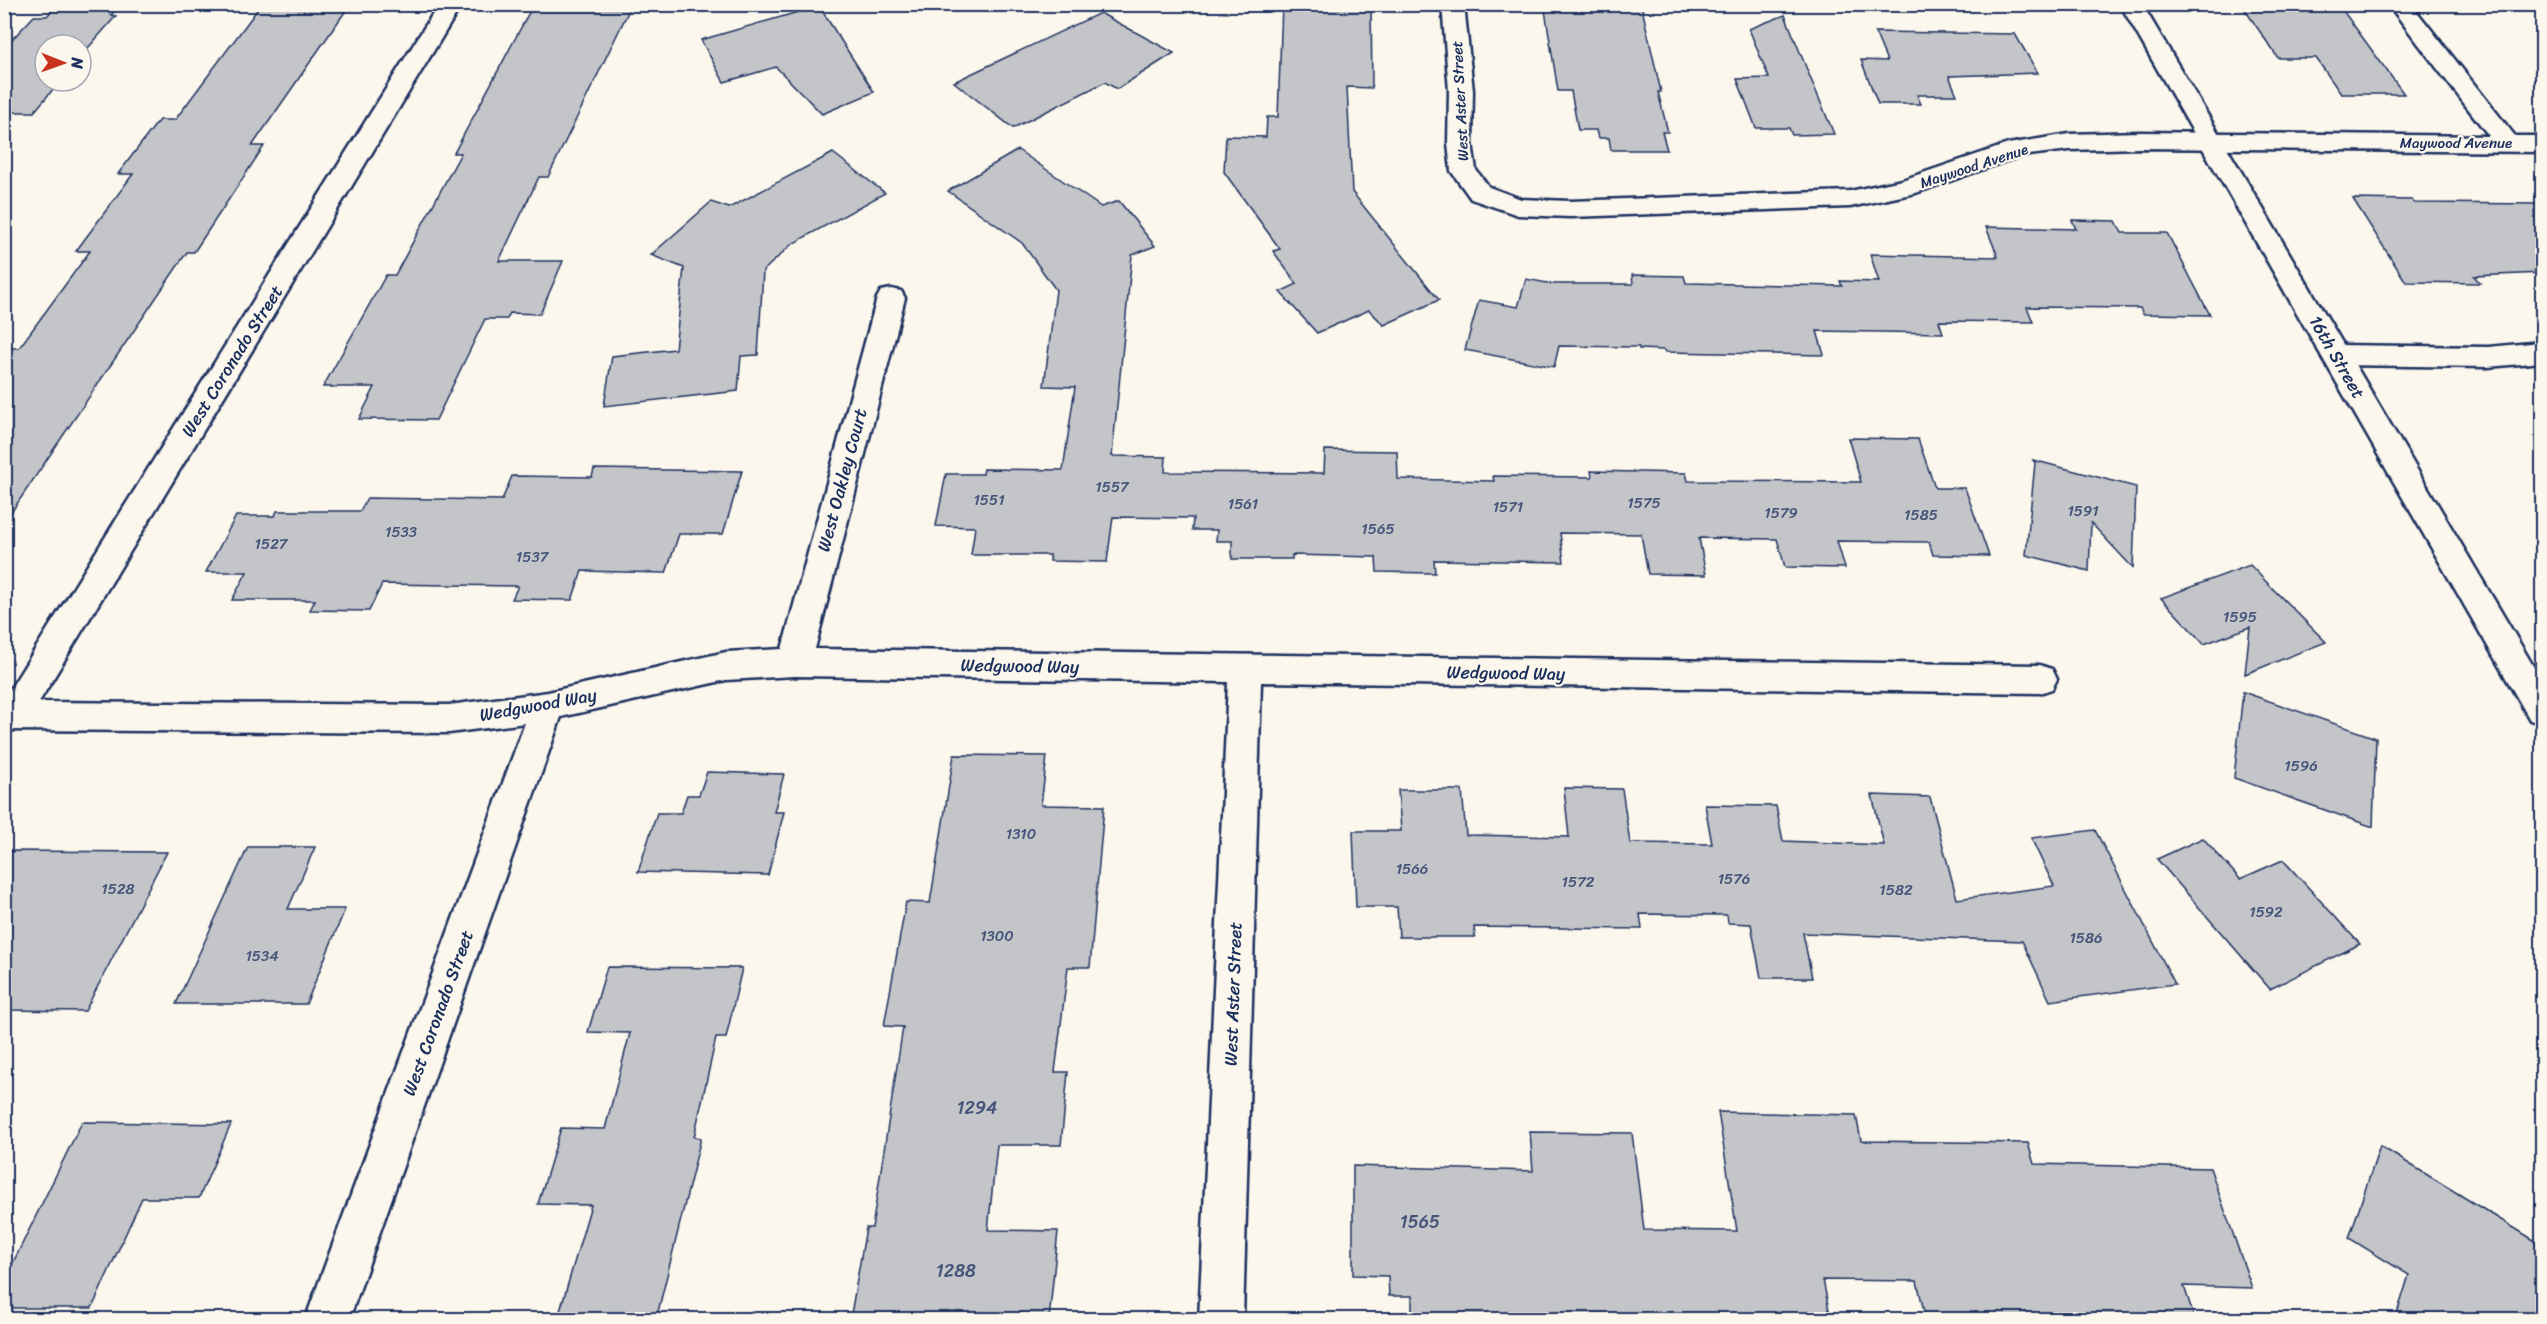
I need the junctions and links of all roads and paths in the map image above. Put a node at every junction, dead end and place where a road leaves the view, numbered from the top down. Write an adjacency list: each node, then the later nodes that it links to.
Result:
1 (451, 4): 17 (street, West Coronado Street)
2 (1453, 4): 8 (street, West Aster Street)
3 (2131, 4): 5 (street, 16th Street)
4 (2400, 4): 6 (street)
5 (2210, 141): 6 (street, Maywood Avenue); 8 (street, Maywood Avenue); 11 (street, 16th Street)
6 (2507, 143): 7 (street, Maywood Avenue)
7 (2542, 144)
8 (1480, 193)
9 (891, 298): 12 (street, West Oakley Court)
10 (2542, 352): 11 (street)
11 (2336, 355): 16 (street, 16th Street)
12 (795, 662): 13 (street, Wedgwood Way); 15 (street, Wedgwood Way)
13 (1245, 669): 14 (street, Wedgwood Way); 19 (street, West Aster Street)
14 (2040, 680)
15 (548, 706): 17 (street, Wedgwood Way); 18 (street, West Coronado Street)
16 (2542, 710)
17 (8, 716)
18 (327, 1320)
19 (1221, 1320)

